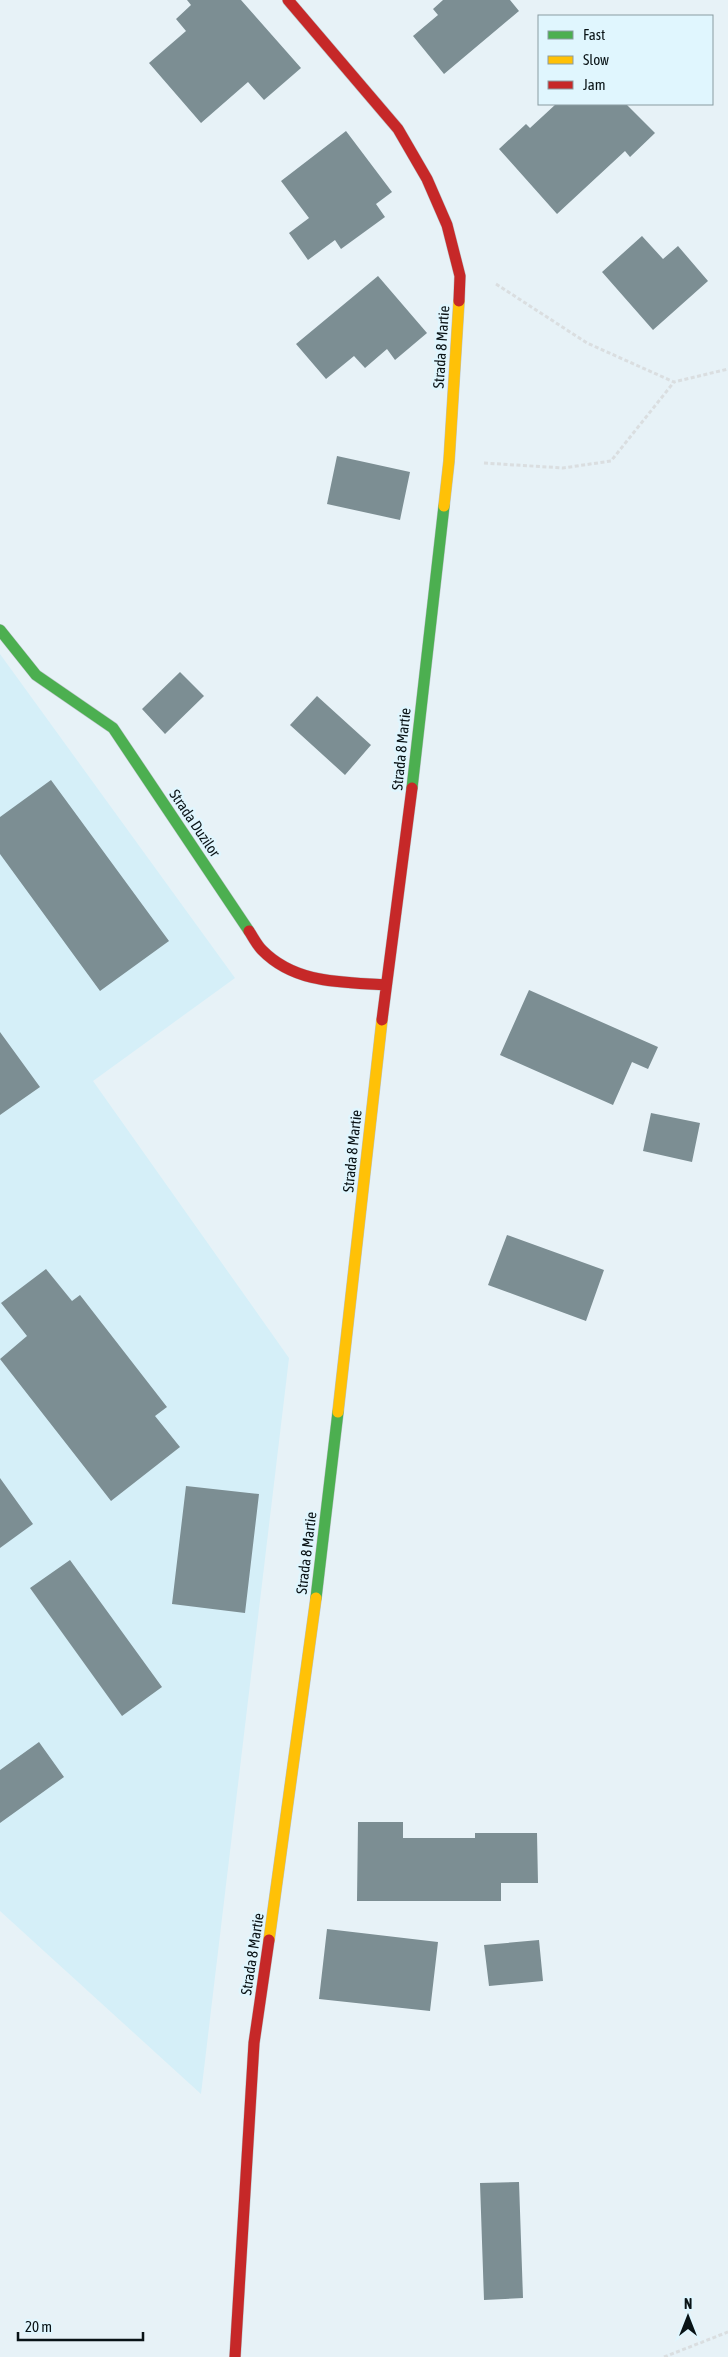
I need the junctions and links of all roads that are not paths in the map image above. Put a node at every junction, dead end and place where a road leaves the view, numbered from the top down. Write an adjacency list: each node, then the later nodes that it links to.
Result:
1 (288, 0): 3 (street, Strada 8 Martie)
2 (0, 630): 3 (street, Strada Duzilor)
3 (386, 985): 4 (street, Strada 8 Martie)
4 (235, 2357)

